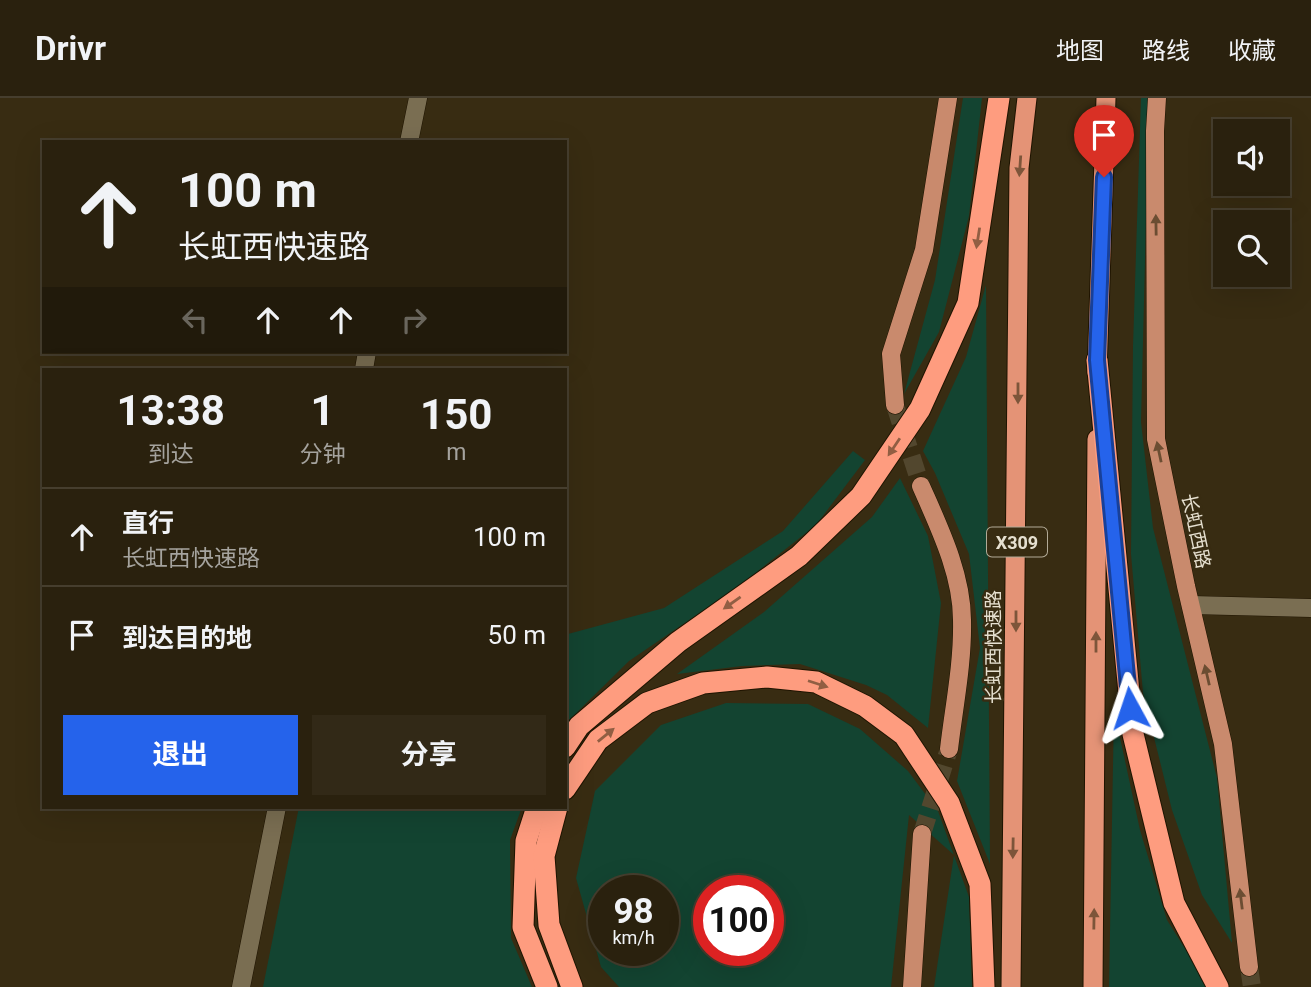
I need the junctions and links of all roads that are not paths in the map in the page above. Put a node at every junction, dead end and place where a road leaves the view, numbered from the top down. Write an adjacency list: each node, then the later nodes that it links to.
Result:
1 (418, 98): 7 (street)
2 (948, 98): 9 (main road)
3 (999, 98): 13 (highway, one-way to 13)
4 (1027, 98): 26 (highway, 长虹西快速路 / X309, one-way to 26)
5 (1106, 98): 8 (highway)
6 (1157, 98): 11 (main road, 长虹西路, one-way to 6)
7 (409, 140)
8 (1097, 360): 27 (highway, one-way to 8); 28 (highway)
9 (895, 405)
10 (921, 486): 14 (main road)
11 (1191, 605): 12 (street); 20 (main road, 长虹西路, one-way to 11)
12 (1311, 608)
13 (567, 744)
14 (948, 749)
15 (567, 786): 25 (highway, one-way to 25)
16 (277, 809): 21 (street)
17 (536, 809): 22 (highway)
18 (556, 809): 23 (highway)
19 (922, 834): 24 (main road)
20 (1249, 967)
21 (241, 987)
22 (547, 987)
23 (572, 987)
24 (912, 987)
25 (984, 987)
26 (1011, 987)
27 (1093, 987)
28 (1218, 987)

